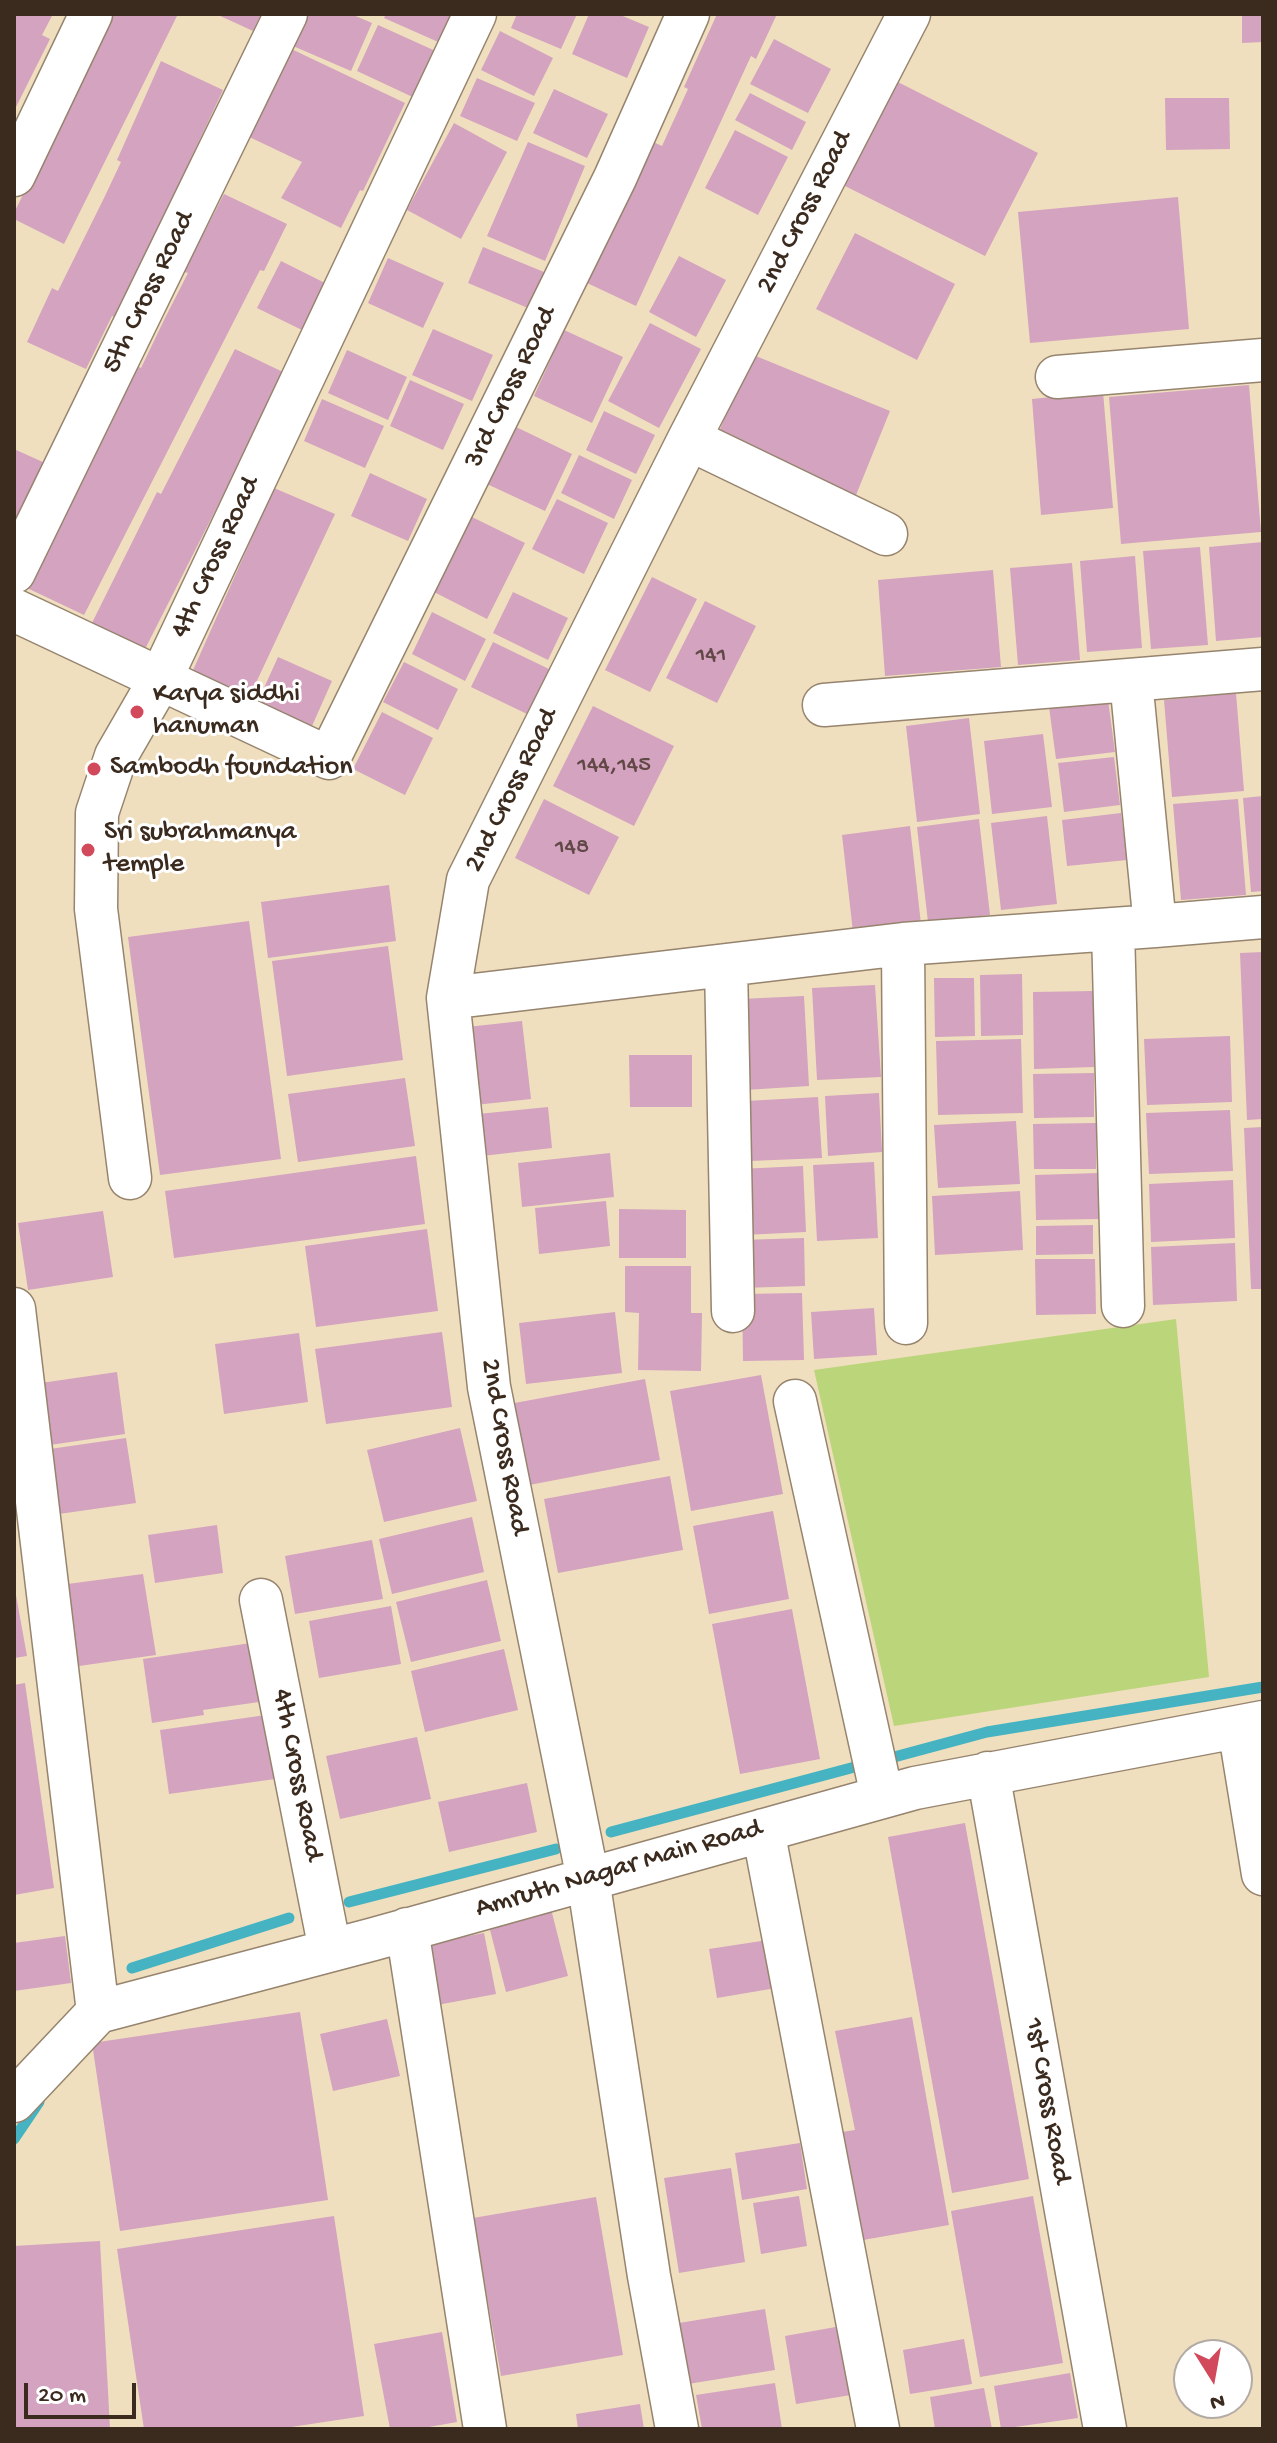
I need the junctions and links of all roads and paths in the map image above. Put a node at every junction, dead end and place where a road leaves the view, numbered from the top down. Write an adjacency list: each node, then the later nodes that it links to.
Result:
1 (91, 14): 6 (street)
2 (286, 14): 11 (street, 5th Cross Road)
3 (475, 14): 14 (street, 4th Cross Road)
4 (688, 14): 14 (street, 3rd Cross Road)
5 (909, 14): 9 (street, 2nd Cross Road)
6 (14, 175)
7 (1263, 360): 8 (street)
8 (1057, 377)
9 (689, 439): 10 (street); 22 (street, 2nd Cross Road)
10 (886, 534)
11 (14, 572)
12 (14, 610): 14 (street)
13 (1263, 669): 15 (street)
14 (161, 678): 23 (street, 4th Cross Road)
15 (1131, 680): 16 (street); 18 (street)
16 (824, 705)
17 (1263, 917): 18 (street)
18 (1155, 926): 19 (street)
19 (1113, 929): 20 (street); 24 (street)
20 (903, 944): 21 (street); 27 (street)
21 (726, 965): 22 (street); 26 (street)
22 (448, 998): 35 (street, 2nd Cross Road)
23 (130, 1178)
24 (1123, 1306)
25 (14, 1309): 38 (street)
26 (733, 1311)
27 (906, 1323)
28 (795, 1401): 31 (street)
29 (261, 1600): 37 (street, 4th Cross Road)
30 (1251, 1724): 32 (street, Amruth Nagar Main Road); 34 (street)
31 (877, 1772): 32 (street, Amruth Nagar Main Road); 33 (street, Amruth Nagar Main Road)
32 (988, 1773): 43 (street, 1st Cross Road)
33 (763, 1830): 35 (street, Amruth Nagar Main Road); 42 (street)
34 (1263, 1874)
35 (588, 1879): 36 (street, Amruth Nagar Main Road); 41 (street, 2nd Cross Road)
36 (407, 1929): 37 (street, Amruth Nagar Main Road); 40 (street)
37 (330, 1950): 38 (street, Amruth Nagar Main Road)
38 (94, 1976): 39 (street)
39 (14, 2101)
40 (485, 2429)
41 (677, 2429)
42 (878, 2429)
43 (1105, 2429)

